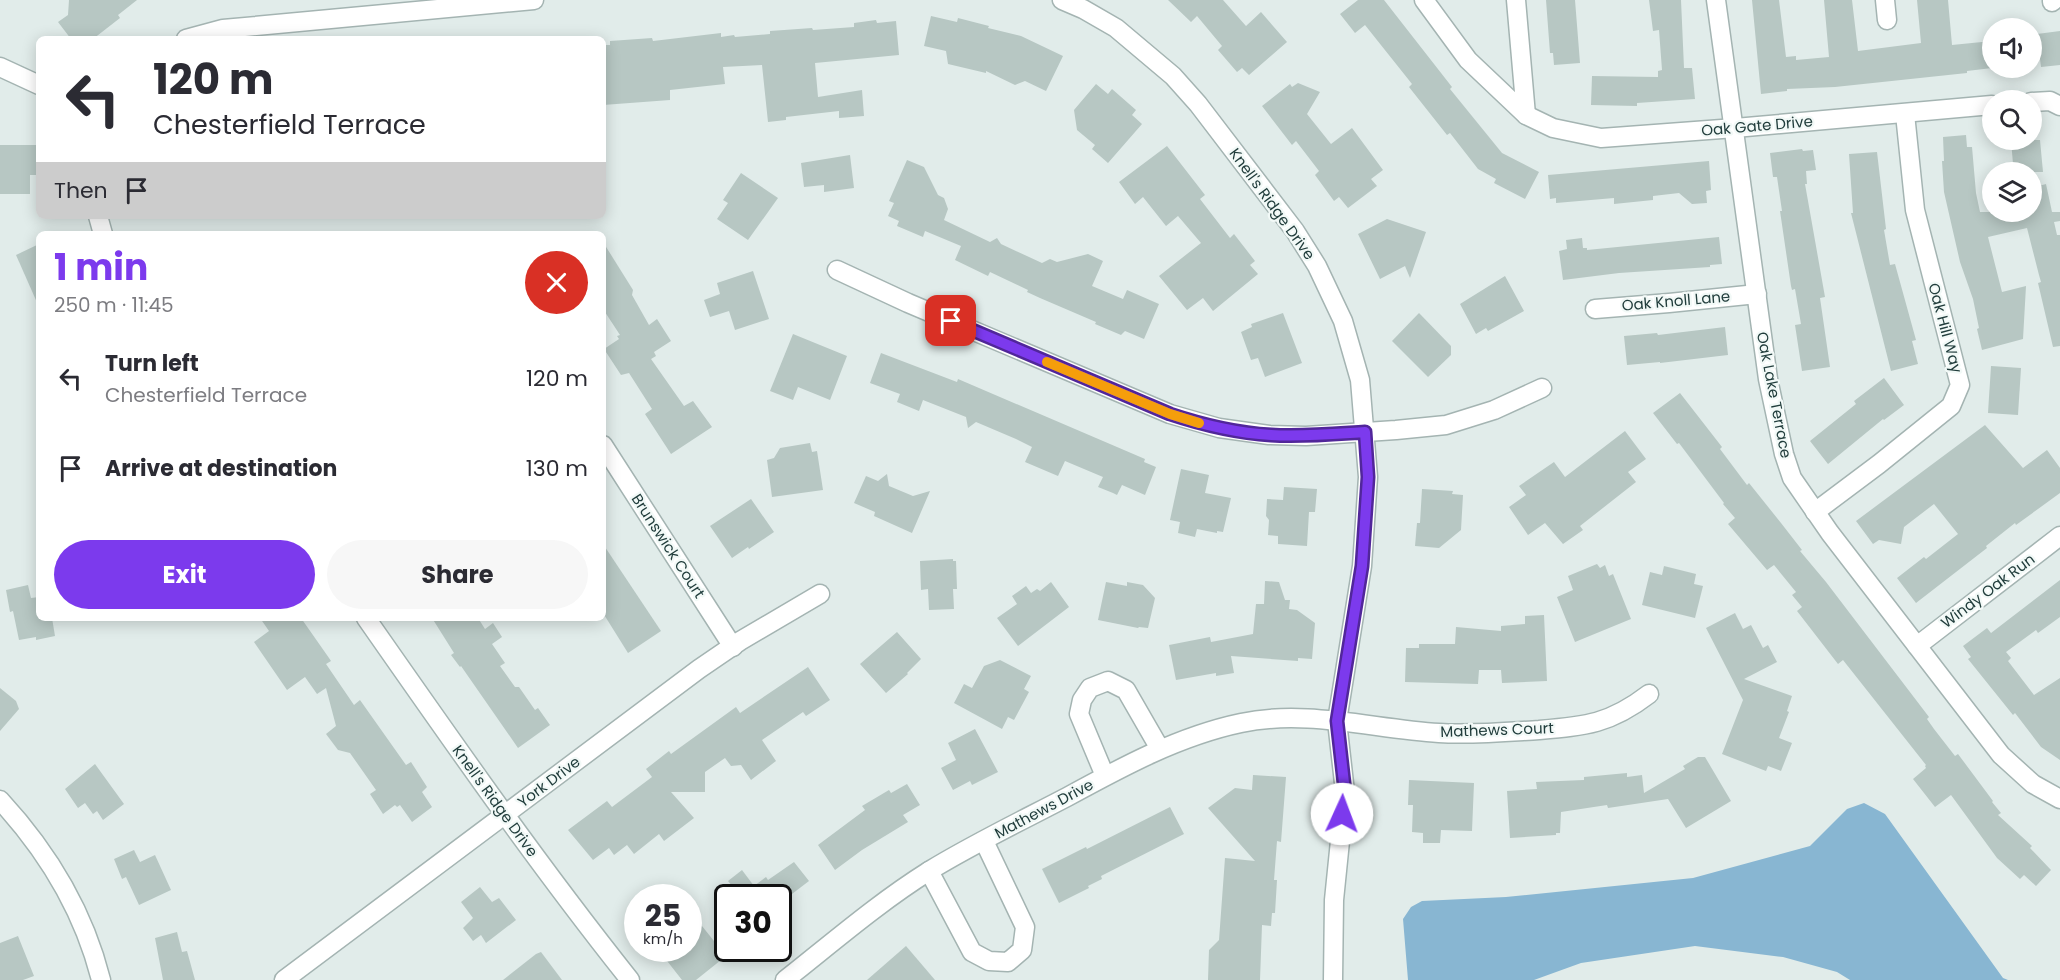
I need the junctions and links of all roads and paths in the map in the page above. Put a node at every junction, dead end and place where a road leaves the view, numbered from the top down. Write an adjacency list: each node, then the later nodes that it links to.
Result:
1 (534, 0): 9 (street)
2 (1062, 0): 7 (street, Knell's Ridge Drive)
3 (1424, 0): 16 (street, Oak Gate Drive)
4 (1516, 0): 16 (street)
5 (1716, 0): 17 (street, Oak Lake Terrace)
6 (1885, 0): 8 (street)
7 (1085, 5): 22 (street, Knell's Ridge Drive)
8 (1887, 20)
9 (197, 36)
10 (0, 67): 11 (street)
11 (36, 84)
12 (2042, 101): 14 (street)
13 (1982, 106): 15 (street, Oak Gate Drive)
14 (2060, 106)
15 (1905, 114): 17 (street, Oak Gate Drive); 24 (street, Oak Hill Way)
16 (1526, 115): 17 (street, Oak Gate Drive)
17 (1735, 128): 19 (street, Oak Lake Terrace)
18 (837, 270): 22 (street)
19 (1757, 294): 20 (street, Oak Knoll Lane); 24 (street, Oak Lake Terrace)
20 (1595, 309)
21 (1542, 388): 22 (street)
22 (1365, 432): 31 (street, Knell's Ridge Drive)
23 (606, 451): 29 (street, Brunswick Court)
24 (1815, 512): 28 (street, Oak Lake Terrace)
25 (2060, 537): 28 (street, Windy Oak Run)
26 (820, 594): 29 (street, York Drive)
27 (368, 621): 36 (street, Knell's Ridge Drive)
28 (1917, 646): 34 (street, Oak Lake Terrace)
29 (733, 647): 36 (street, York Drive)
30 (1649, 694): 31 (street, Mathews Court)
31 (1337, 721): 32 (street, Mathews Drive); 43 (street, Knell's Ridge Drive)
32 (1160, 749): 33 (street, Mathews Drive); 33 (street)
33 (1105, 776): 37 (street, Mathews Drive)
34 (2060, 799)
35 (0, 800): 39 (street)
36 (504, 816): 40 (street, York Drive); 41 (street, Knell's Ridge Drive)
37 (984, 841): 38 (street, Mathews Drive); 38 (street)
38 (929, 871): 42 (street, Mathews Drive)
39 (101, 980)
40 (284, 980)
41 (630, 980)
42 (785, 980)
43 (1333, 980)

